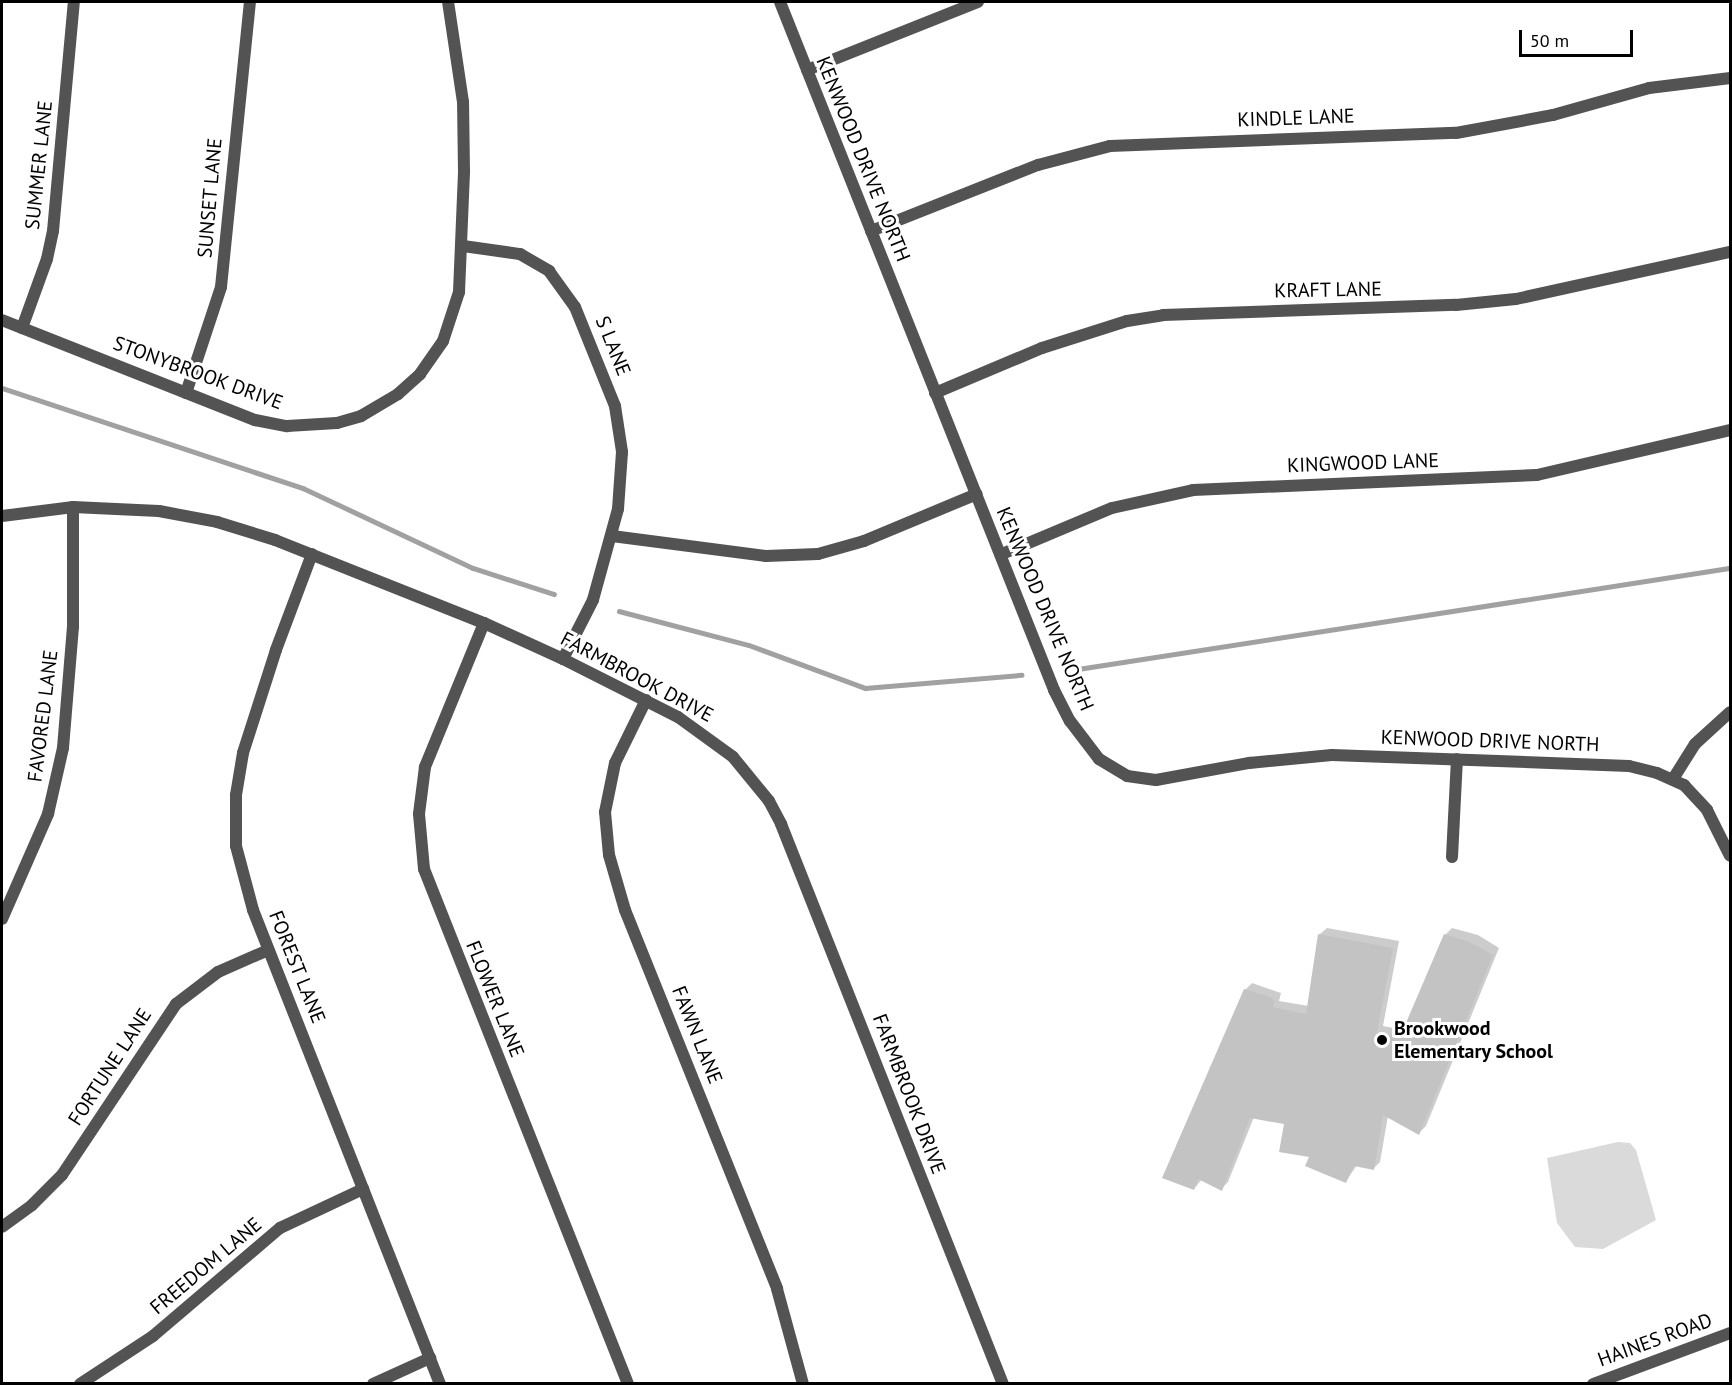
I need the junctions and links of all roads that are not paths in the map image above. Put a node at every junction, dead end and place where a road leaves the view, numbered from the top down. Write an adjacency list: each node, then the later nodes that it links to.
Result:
1 (74, 2): 12 (street, SUMMER LANE)
2 (250, 2): 13 (street, SUNSET LANE)
3 (448, 2): 9 (street, STONYBROOK DRIVE)
4 (780, 2): 6 (street, KENWOOD DRIVE NORTH)
5 (978, 2): 6 (street)
6 (807, 70): 8 (street, KENWOOD DRIVE NORTH)
7 (1731, 78): 8 (street, KINDLE LANE)
8 (872, 231): 14 (street, KENWOOD DRIVE NORTH)
9 (463, 246): 13 (street, STONYBROOK DRIVE); 19 (street, S LANE)
10 (1731, 252): 14 (street, KRAFT LANE)
11 (2, 320): 12 (street, STONYBROOK DRIVE)
12 (22, 328): 13 (street, STONYBROOK DRIVE)
13 (186, 393)
14 (935, 393): 16 (street, KENWOOD DRIVE NORTH)
15 (1731, 430): 21 (street, KINGWOOD LANE)
16 (977, 494): 19 (street); 21 (street, KENWOOD DRIVE NORTH)
17 (73, 507): 18 (street, FARMBROOK DRIVE); 20 (street, FARMBROOK DRIVE); 30 (street, FAVORED LANE)
18 (2, 516)
19 (612, 536): 23 (street, S LANE)
20 (312, 554): 22 (street, FARMBROOK DRIVE); 31 (street, FOREST LANE)
21 (1002, 554): 26 (street, KENWOOD DRIVE NORTH)
22 (484, 622): 23 (street, FARMBROOK DRIVE); 40 (street, FLOWER LANE)
23 (564, 659): 24 (street, FARMBROOK DRIVE)
24 (646, 700): 36 (street, FARMBROOK DRIVE); 41 (street, FAWN LANE)
25 (1731, 712): 27 (street)
26 (1457, 759): 27 (street, KENWOOD DRIVE NORTH); 29 (street)
27 (1673, 779): 28 (street, KENWOOD DRIVE NORTH)
28 (1731, 856)
29 (1452, 857)
30 (2, 919)
31 (268, 950): 32 (street, FOREST LANE); 33 (street, FORTUNE LANE)
32 (363, 1189): 35 (street, FOREST LANE); 37 (street, FREEDOM LANE)
33 (2, 1227)
34 (1731, 1334): 42 (street, HAINES ROAD)
35 (430, 1358): 38 (street); 39 (street, FOREST LANE)
36 (1000, 1382)
37 (80, 1383)
38 (373, 1383)
39 (440, 1383)
40 (628, 1383)
41 (803, 1383)
42 (1593, 1383)

